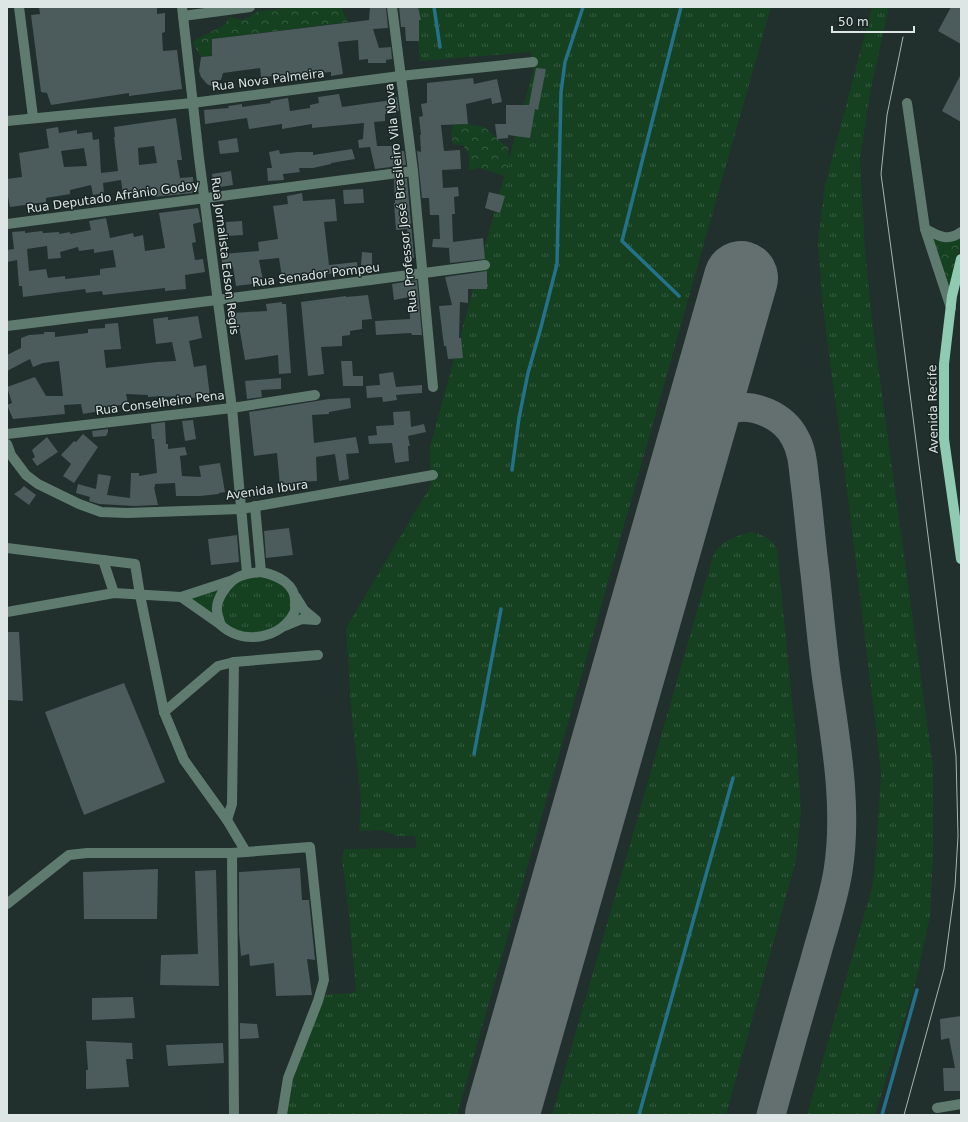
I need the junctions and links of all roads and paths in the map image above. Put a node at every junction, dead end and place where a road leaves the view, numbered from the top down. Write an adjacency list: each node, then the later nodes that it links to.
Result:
1 (19, 7): 9 (street)
2 (250, 7): 4 (street)
3 (392, 7): 6 (street, Rua Professor José Brasileiro Vila Nova)
4 (182, 12): 7 (street, Rua Jornalista Edson Regis)
5 (533, 62): 6 (street, Rua Nova Palmeira)
6 (400, 76): 7 (street, Rua Nova Palmeira); 11 (street, Rua Professor José Brasileiro Vila Nova)
7 (192, 103): 9 (street, Rua Nova Palmeira); 12 (street, Rua Jornalista Edson Regis)
8 (907, 103): 14 (street)
9 (33, 118): 10 (street, Rua Nova Palmeira)
10 (7, 121)
11 (413, 171): 12 (street, Rua Deputado Afrânio Godoy); 18 (street, Rua Professor José Brasileiro Vila Nova)
12 (204, 198): 13 (street, Rua Deputado Afrânio Godoy); 19 (street, Rua Jornalista Edson Regis)
13 (7, 224)
14 (925, 229): 15 (street); 20 (street)
15 (961, 232)
16 (961, 259): 20 (main road, Avenida Recife)
17 (485, 266): 18 (street, Rua Senador Pompeu)
18 (424, 274): 19 (street, Rua Senador Pompeu); 22 (street, Rua Professor José Brasileiro Vila Nova)
19 (217, 300): 21 (street, Rua Senador Pompeu); 24 (street, Rua Jornalista Edson Regis)
20 (951, 308): 31 (main road, Avenida Recife)
21 (7, 326)
22 (433, 387)
23 (315, 395): 24 (street, Rua Conselheiro Pena)
24 (232, 408): 25 (street, Rua Conselheiro Pena); 29 (street, Rua Jornalista Edson Regis)
25 (7, 434)
26 (7, 444): 29 (street, Avenida Ibura)
27 (433, 475): 28 (street, Avenida Ibura)
28 (255, 506): 29 (street, Avenida Ibura); 33 (street)
29 (241, 509): 34 (street, Rua Jornalista Edson Regis)
30 (7, 548): 32 (street)
31 (961, 559)
32 (103, 560): 36 (street); 37 (street)
33 (261, 572): 34 (street); 39 (street)
34 (247, 573): 35 (street)
35 (233, 580): 38 (street); 41 (street)
36 (114, 593): 37 (street); 40 (street)
37 (140, 595): 38 (street); 45 (street)
38 (181, 596): 41 (street)
39 (296, 597): 42 (street); 42 (street)
40 (7, 612)
41 (221, 625): 42 (street)
42 (283, 627)
43 (318, 655): 44 (street)
44 (234, 662): 45 (street); 46 (street)
45 (164, 712): 46 (street)
46 (227, 820): 47 (street)
47 (246, 852): 48 (street); 53 (street)
48 (232, 853): 49 (street); 52 (street)
49 (7, 904)
50 (961, 1104): 51 (street)
51 (937, 1108)
52 (234, 1115)
53 (282, 1115)

